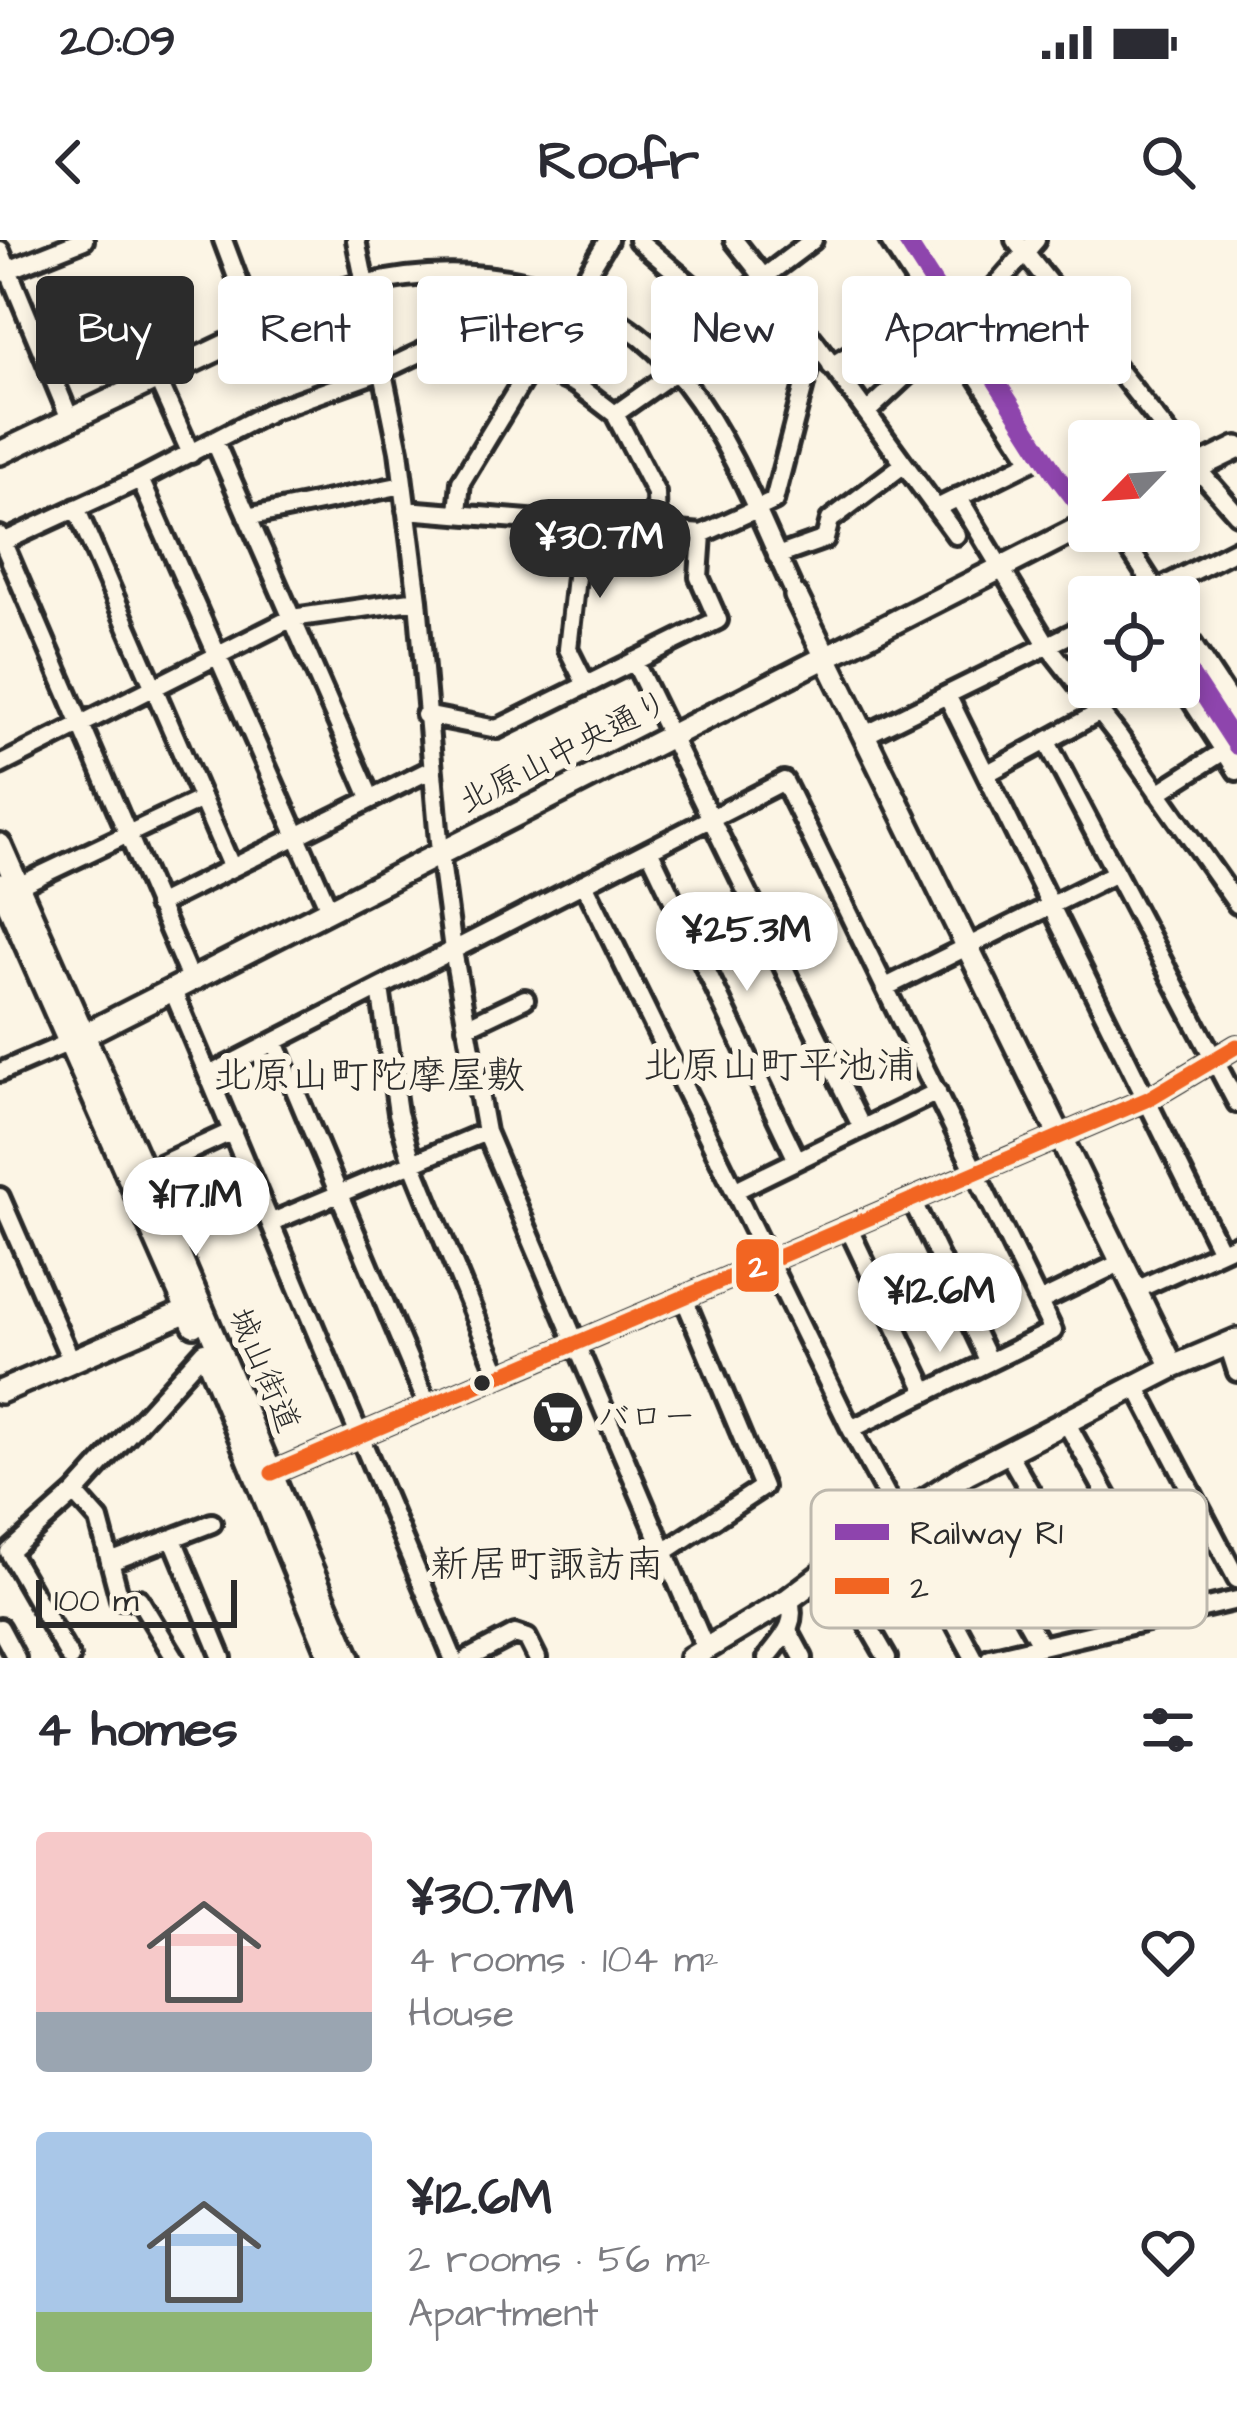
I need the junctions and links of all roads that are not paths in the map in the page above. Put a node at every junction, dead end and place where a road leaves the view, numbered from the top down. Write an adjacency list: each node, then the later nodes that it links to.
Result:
1 (84, 240): 11 (street)
2 (223, 240): 12 (street)
3 (356, 240): 13 (street)
4 (608, 240): 15 (street)
5 (638, 240): 16 (street)
6 (734, 240): 17 (street)
7 (813, 240): 18 (street)
8 (890, 240): 19 (street)
9 (1025, 244): 20 (street); 41 (street)
10 (0, 250): 11 (street)
11 (4, 272): 40 (street)
12 (236, 276)
13 (361, 276)
14 (491, 276): 21 (street)
15 (586, 276)
16 (680, 276)
17 (763, 276)
18 (765, 276)
19 (912, 276)
20 (1000, 276)
21 (393, 279)
22 (627, 328): 24 (street)
23 (818, 346): 26 (street)
24 (651, 349)
25 (842, 359): 26 (street)
26 (831, 365): 38 (street)
27 (144, 384): 40 (street)
28 (160, 384): 45 (street)
29 (346, 384): 42 (street)
30 (384, 384): 50 (street)
31 (520, 384): 56 (street)
32 (576, 384): 39 (street)
33 (658, 384): 39 (street)
34 (685, 384): 55 (street)
35 (804, 384): 55 (street)
36 (981, 384): 51 (street)
37 (894, 386): 38 (street)
38 (867, 412): 46 (street)
39 (615, 414): 60 (street)
40 (70, 419): 44 (street)
41 (1158, 420)
42 (215, 442): 45 (street); 58 (street)
43 (1237, 448): 47 (street)
44 (0, 453)
45 (191, 454): 48 (street)
46 (903, 465): 53 (street); 66 (street)
47 (1200, 466)
48 (140, 478): 52 (street); 74 (street)
49 (1200, 483): 57 (street)
50 (403, 485): 54 (street); 58 (street)
51 (958, 497): 53 (street); 67 (street)
52 (76, 508): 64 (street); 79 (street)
53 (937, 508): 63 (street)
54 (406, 510): 56 (street); 70 (street)
55 (755, 510): 61 (street); 66 (street)
56 (458, 512): 59 (street)
57 (1237, 514)
58 (247, 517): 71 (street)
59 (582, 523): 60 (street); 78 (street)
60 (657, 530): 61 (street)
61 (702, 534): 77 (street)
62 (1068, 534): 67 (street, 北原山中央通り)
63 (956, 535)
64 (2, 539): 85 (street)
65 (1237, 549): 68 (street)
66 (777, 556): 69 (street)
67 (1002, 568): 73 (street); 76 (street, 北原山中央通り)
68 (1190, 576)
69 (796, 596): 76 (street)
70 (418, 600): 71 (street); 84 (street)
71 (292, 618): 74 (street); 95 (street)
72 (1068, 636): 73 (street)
73 (1048, 646): 80 (street); 82 (street)
74 (217, 655): 79 (street); 99 (street)
75 (1200, 656): 83 (street)
76 (825, 657): 86 (street, 北原山中央通り); 87 (street)
77 (634, 662): 78 (street); 86 (street)
78 (586, 685): 84 (street)
79 (154, 689): 85 (street); 96 (street)
80 (947, 695): 87 (street); 93 (street)
81 (1196, 708): 89 (street)
82 (1100, 712): 88 (street); 94 (street)
83 (1237, 712)
84 (425, 716): 91 (street)
85 (82, 726): 90 (street); 98 (street)
86 (671, 735): 97 (street); 102 (street, 北原山中央通り)
87 (865, 735): 111 (street)
88 (1047, 742): 93 (street); 104 (street)
89 (1224, 751): 92 (street); 94 (street)
90 (0, 765)
91 (430, 770): 95 (street); 102 (street)
92 (1237, 771)
93 (986, 774): 109 (street)
94 (1158, 793): 108 (street)
95 (370, 797): 99 (street)
96 (202, 799): 98 (street); 103 (street)
97 (713, 817): 101 (street); 114 (street); 127 (street)
98 (125, 833): 106 (street); 107 (street)
99 (296, 834): 103 (street); 110 (street)
100 (0, 844): 106 (street, 城山街道)
101 (649, 850): 105 (street); 131 (street)
102 (440, 853): 110 (street, 北原山中央通り); 112 (street)
103 (231, 866): 107 (street)
104 (1116, 873): 109 (street); 121 (street)
105 (584, 883): 112 (street); 135 (street)
106 (9, 885): 118 (street, 城山街道)
107 (158, 904): 113 (street)
108 (1237, 904)
109 (1051, 906): 111 (street); 125 (street)
110 (329, 909): 113 (street, 北原山中央通り)
111 (967, 947): 114 (street); 130 (street)
112 (453, 950): 115 (street); 117 (street)
113 (182, 986): 118 (street, 北原山中央通り); 123 (street)
114 (886, 987): 124 (street)
115 (380, 988): 119 (street); 132 (street)
116 (525, 999): 117 (street)
117 (466, 1027): 129 (street)
118 (77, 1038): 122 (street); 133 (street, 城山街道); 147 (street, 城山街道)
119 (275, 1042): 123 (street); 136 (street)
120 (1237, 1046): 121 (street)
121 (1213, 1059): 125 (street); 126 (street)
122 (0, 1072)
123 (209, 1075): 128 (street)
124 (937, 1092): 127 (street); 134 (street)
125 (1148, 1099): 130 (street); 141 (street)
126 (1237, 1103)
127 (862, 1128): 131 (street)
128 (233, 1131): 133 (street); 139 (street)
129 (486, 1132): 132 (street); 149 (street)
130 (1059, 1137): 134 (street); 143 (street)
131 (797, 1160): 135 (street)
132 (412, 1162): 136 (street); 155 (street)
133 (144, 1172): 164 (street, 城山街道)
134 (975, 1173): 138 (street); 146 (street)
135 (736, 1190): 142 (street)
136 (338, 1195): 139 (street); 159 (street)
137 (0, 1197): 151 (street)
138 (912, 1200): 140 (street); 152 (street)
139 (272, 1222): 162 (street)
140 (848, 1227): 142 (street); 157 (street)
141 (1229, 1248): 144 (street)
142 (769, 1261): 145 (street); 161 (street)
143 (1122, 1262): 144 (street); 146 (street)
144 (1136, 1290): 153 (street)
145 (684, 1298): 149 (street); 176 (street)
146 (1039, 1302): 152 (street)
147 (187, 1311): 150 (street, 城山街道); 151 (street)
148 (1233, 1342): 153 (street); 154 (street)
149 (576, 1343): 155 (street); 176 (street)
150 (205, 1351): 172 (street); 194 (street, 城山街道)
151 (71, 1360): 158 (street)
152 (988, 1360): 157 (street)
153 (1173, 1367): 156 (street)
154 (1237, 1372)
155 (499, 1375): 159 (street)
156 (1136, 1385): 160 (street); 171 (street)
157 (926, 1391): 161 (street)
158 (0, 1392)
159 (428, 1406): 162 (street)
160 (1065, 1420): 163 (street); 170 (street)
161 (851, 1429): 166 (street)
162 (361, 1434): 164 (street); 196 (street)
163 (1007, 1451): 165 (street); 169 (street)
164 (272, 1473): 195 (street, 城山街道)
165 (949, 1484): 167 (street); 168 (street)
166 (883, 1490)
167 (940, 1490)
168 (952, 1490)
169 (1029, 1490)
170 (1104, 1490)
171 (1191, 1490)
172 (75, 1492): 177 (street); 191 (street)
173 (1207, 1521): 178 (street)
174 (212, 1523): 175 (street)
175 (173, 1539): 177 (street); 193 (street)
176 (664, 1552): 190 (street)
177 (110, 1562): 192 (street)
178 (1237, 1579)
179 (811, 1583): 180 (street)
180 (789, 1599): 188 (street); 190 (street)
181 (1237, 1600): 182 (street)
182 (1207, 1607)
183 (870, 1628): 201 (street)
184 (958, 1628): 202 (street)
185 (1031, 1628): 189 (street)
186 (1114, 1628): 187 (street)
187 (1109, 1629): 189 (street)
188 (788, 1630): 199 (street); 200 (street)
189 (1041, 1646): 203 (street)
190 (699, 1654)
191 (70, 1658)
192 (175, 1658)
193 (222, 1658)
194 (332, 1658)
195 (349, 1658)
196 (453, 1658)
197 (470, 1658): 198 (street)
198 (537, 1658)
199 (766, 1658)
200 (803, 1658)
201 (887, 1658)
202 (974, 1658)
203 (990, 1658)

